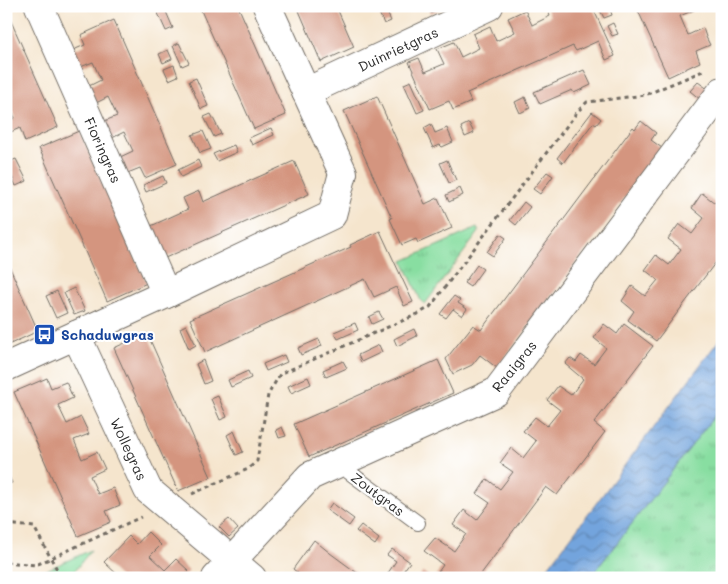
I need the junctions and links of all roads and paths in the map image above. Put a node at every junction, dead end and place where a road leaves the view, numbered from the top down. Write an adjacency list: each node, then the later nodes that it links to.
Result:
1 (39, 6): 7 (street, Fioringras)
2 (267, 6): 6 (street)
3 (489, 6): 6 (street, Duinrietgras)
4 (705, 70): 11 (path)
5 (722, 91): 10 (street, Raaigras)
6 (306, 92): 7 (street)
7 (166, 294): 8 (street)
8 (76, 335): 9 (street); 11 (street, Wollegras)
9 (6, 367)
10 (338, 464): 12 (lane, Zoutgras); 16 (street, Raaigras)
11 (167, 506): 14 (path); 16 (street, Wollegras)
12 (418, 523)
13 (6, 524): 14 (path)
14 (51, 558): 15 (path); 17 (path)
15 (6, 562)
16 (233, 572)
17 (58, 578)

